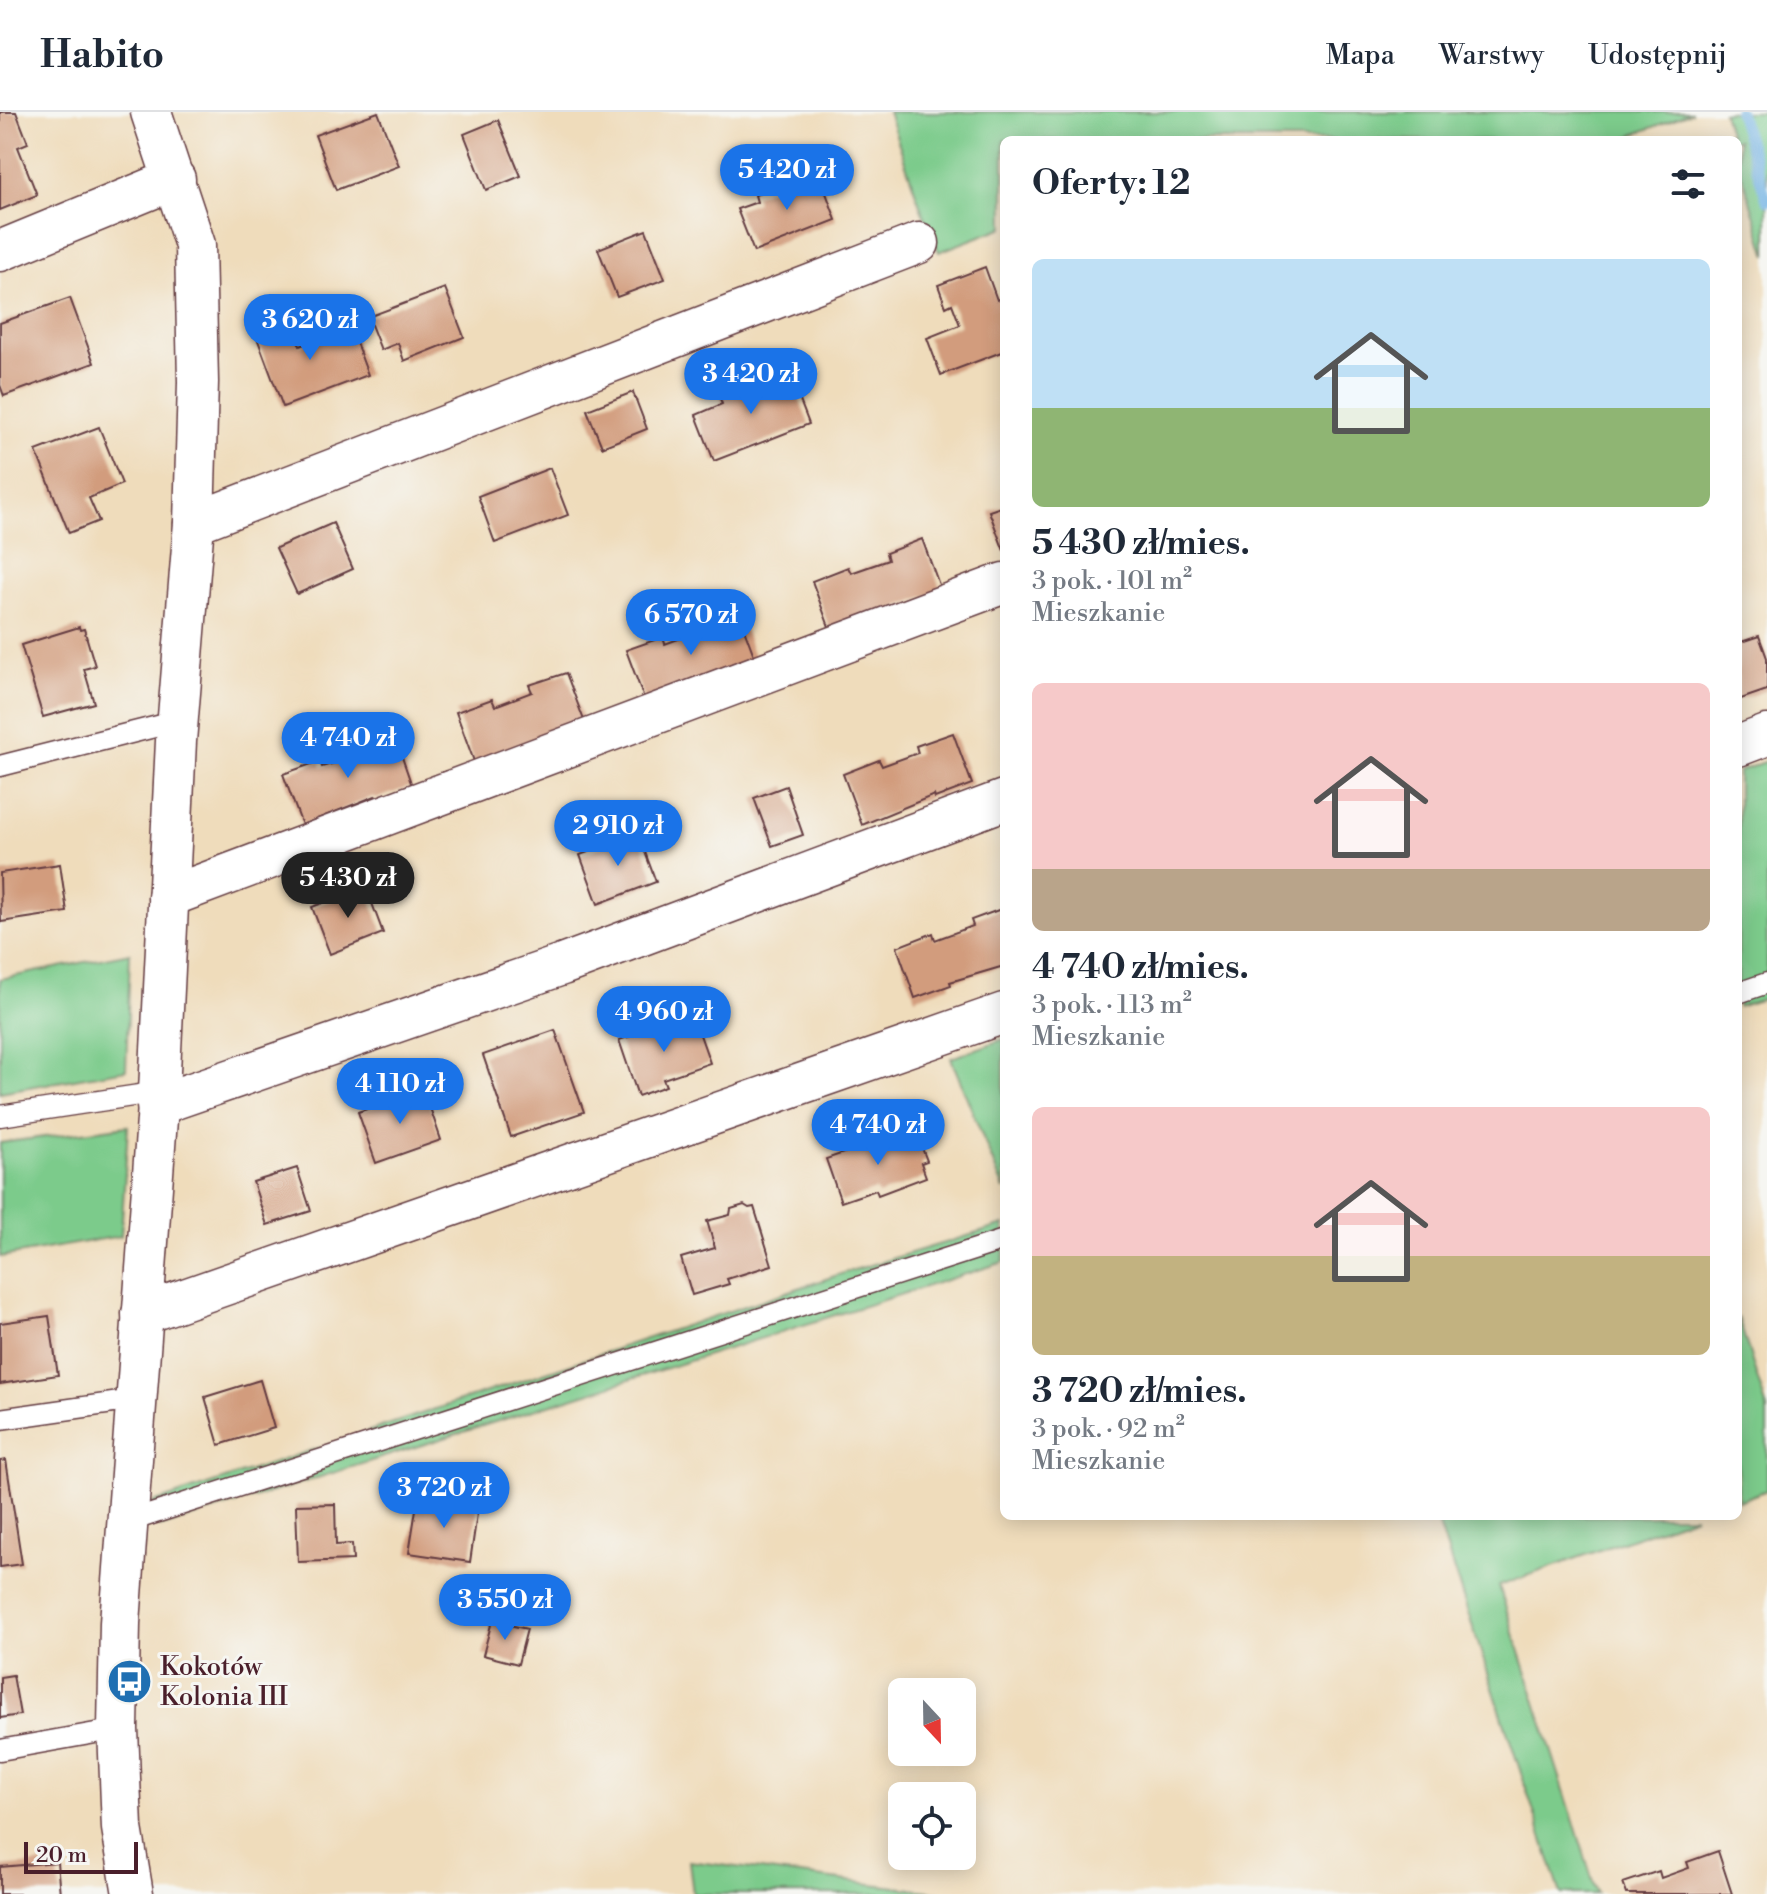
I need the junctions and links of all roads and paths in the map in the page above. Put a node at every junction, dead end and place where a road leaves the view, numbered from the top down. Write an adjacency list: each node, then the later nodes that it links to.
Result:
1 (151, 112): 2 (street)
2 (175, 179): 4 (street); 5 (street)
3 (919, 243): 5 (street)
4 (0, 251)
5 (194, 523): 7 (street)
6 (1000, 585): 12 (street)
7 (178, 721): 10 (lane); 12 (street)
8 (1767, 735): 9 (street)
9 (1742, 744)
10 (0, 766)
11 (1000, 801): 16 (street)
12 (168, 897): 16 (street)
13 (1767, 983): 14 (lane)
14 (1742, 992)
15 (1000, 1014): 19 (street)
16 (158, 1098): 17 (lane); 19 (street)
17 (0, 1116)
18 (1000, 1241): 22 (lane)
19 (142, 1314): 20 (street)
20 (134, 1400): 21 (lane); 22 (street)
21 (0, 1419)
22 (127, 1522): 23 (street)
23 (118, 1729): 24 (lane); 25 (street)
24 (0, 1750)
25 (133, 1894)

